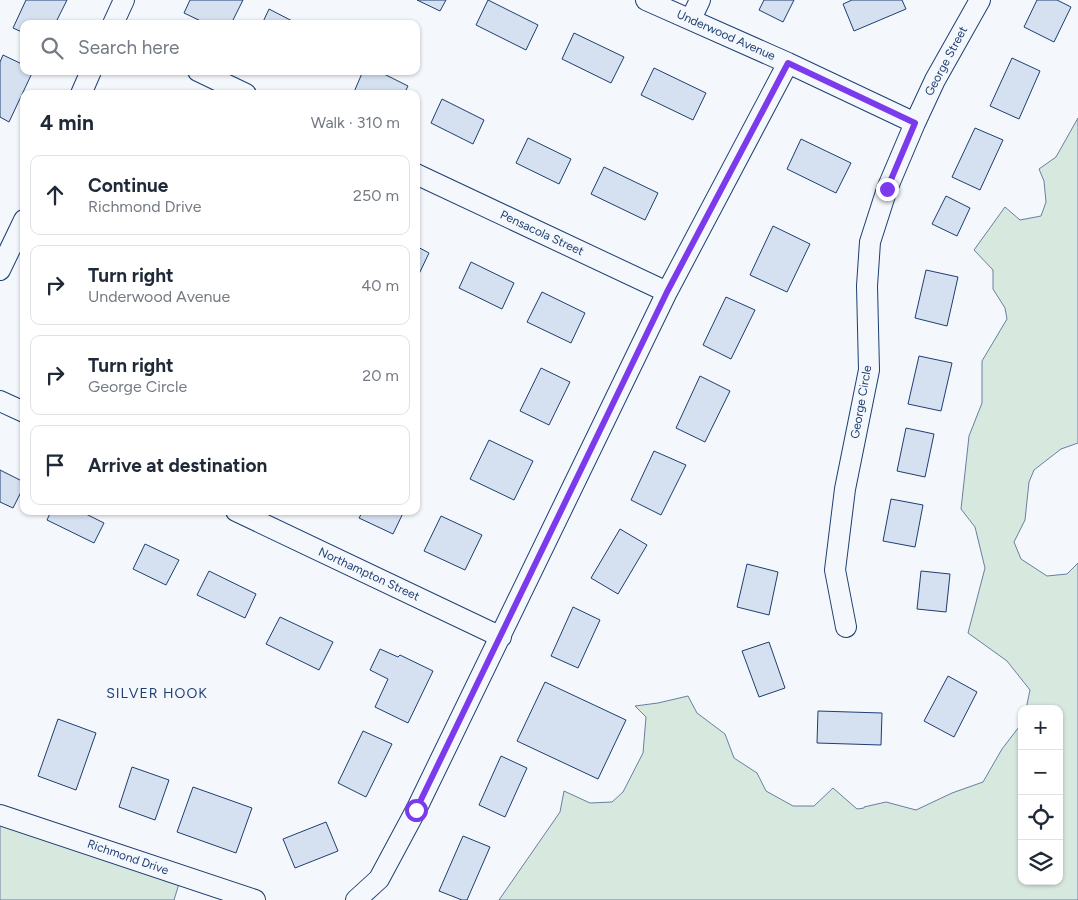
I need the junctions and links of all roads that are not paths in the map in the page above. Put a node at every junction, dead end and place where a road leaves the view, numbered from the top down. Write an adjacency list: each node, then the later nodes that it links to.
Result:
1 (124, 0): 6 (street)
2 (646, 0): 5 (street, Underwood Avenue)
3 (700, 0): 5 (street)
4 (980, 0): 12 (street, George Street)
5 (691, 19): 7 (street, Underwood Avenue)
6 (115, 20)
7 (788, 63): 12 (street, Underwood Avenue); 16 (street)
8 (89, 75): 10 (street)
9 (206, 75): 11 (street)
10 (83, 90)
11 (238, 90)
12 (915, 123): 20 (street, George Circle)
13 (420, 176): 16 (street, Pensacola Street)
14 (20, 228): 15 (street)
15 (0, 270)
16 (667, 292): 21 (street)
17 (0, 401): 18 (street)
18 (20, 410)
19 (244, 515): 21 (street, Northampton Street)
20 (846, 627)
21 (501, 637): 24 (street)
22 (0, 815): 23 (street, Richmond Drive)
23 (255, 900)
24 (356, 900)

